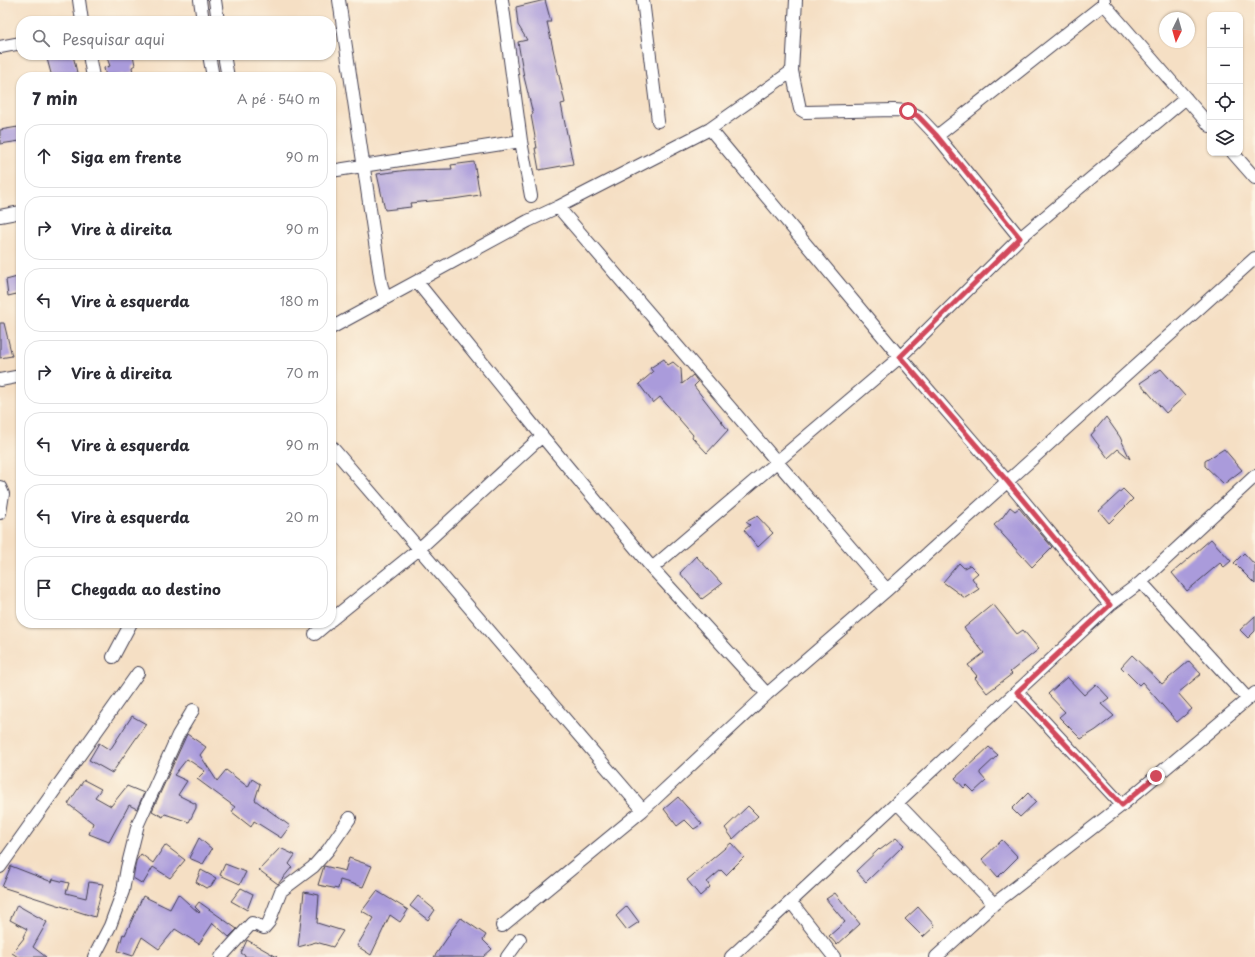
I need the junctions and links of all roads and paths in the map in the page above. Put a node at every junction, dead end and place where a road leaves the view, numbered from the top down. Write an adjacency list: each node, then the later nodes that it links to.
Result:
1 (79, 0): 9 (street)
2 (200, 0): 10 (street)
3 (215, 0): 11 (street)
4 (339, 0): 28 (street)
5 (502, 0): 26 (street)
6 (643, 0): 22 (street)
7 (796, 0): 17 (street)
8 (1104, 2): 21 (street); 25 (street)
9 (81, 16)
10 (203, 16)
11 (217, 16)
12 (16, 45): 13 (street)
13 (0, 47)
14 (90, 60): 18 (street)
15 (210, 60): 19 (street)
16 (225, 60): 20 (street)
17 (792, 71): 24 (street); 25 (street)
18 (92, 72)
19 (212, 72)
20 (227, 72)
21 (1186, 98): 23 (street); 35 (street)
22 (658, 122)
23 (1207, 122)
24 (710, 129): 32 (street); 40 (street)
25 (937, 136): 35 (street)
26 (521, 141): 28 (street); 31 (street)
27 (1236, 156): 30 (street)
28 (365, 166): 29 (street); 38 (street)
29 (336, 170)
30 (1255, 178)
31 (531, 196)
32 (558, 207): 37 (street); 45 (street)
33 (16, 213): 34 (street)
34 (0, 216)
35 (1020, 238): 40 (street)
36 (1255, 258): 47 (street)
37 (417, 282): 38 (street); 43 (street)
38 (385, 299): 39 (street)
39 (336, 325)
40 (900, 357): 45 (street); 47 (street)
41 (16, 377): 42 (street)
42 (0, 380)
43 (542, 436): 50 (street); 51 (street)
44 (336, 452): 50 (street)
45 (777, 463): 51 (street); 53 (street)
46 (1255, 476): 52 (street)
47 (1007, 481): 53 (street); 54 (street)
48 (0, 487): 49 (street)
49 (0, 513)
50 (419, 549): 55 (street); 67 (street)
51 (652, 568): 62 (street)
52 (1141, 582): 54 (street); 63 (street)
53 (887, 590): 62 (street)
54 (1110, 605): 61 (street)
55 (336, 616)
56 (128, 628): 59 (street)
57 (322, 628): 58 (street)
58 (315, 634)
59 (113, 657)
60 (138, 673): 69 (street)
61 (1017, 692): 65 (street); 66 (street)
62 (767, 694): 67 (street)
63 (1252, 696): 66 (street)
64 (193, 710): 74 (street)
65 (898, 803): 70 (street); 71 (street)
66 (1122, 805): 71 (street)
67 (643, 810): 72 (street)
68 (350, 818): 75 (street)
69 (0, 867)
70 (791, 902): 77 (street); 78 (street)
71 (994, 904): 79 (street)
72 (502, 926)
73 (520, 939): 76 (street)
74 (94, 957)
75 (221, 957)
76 (507, 957)
77 (731, 957)
78 (834, 957)
79 (936, 957)

